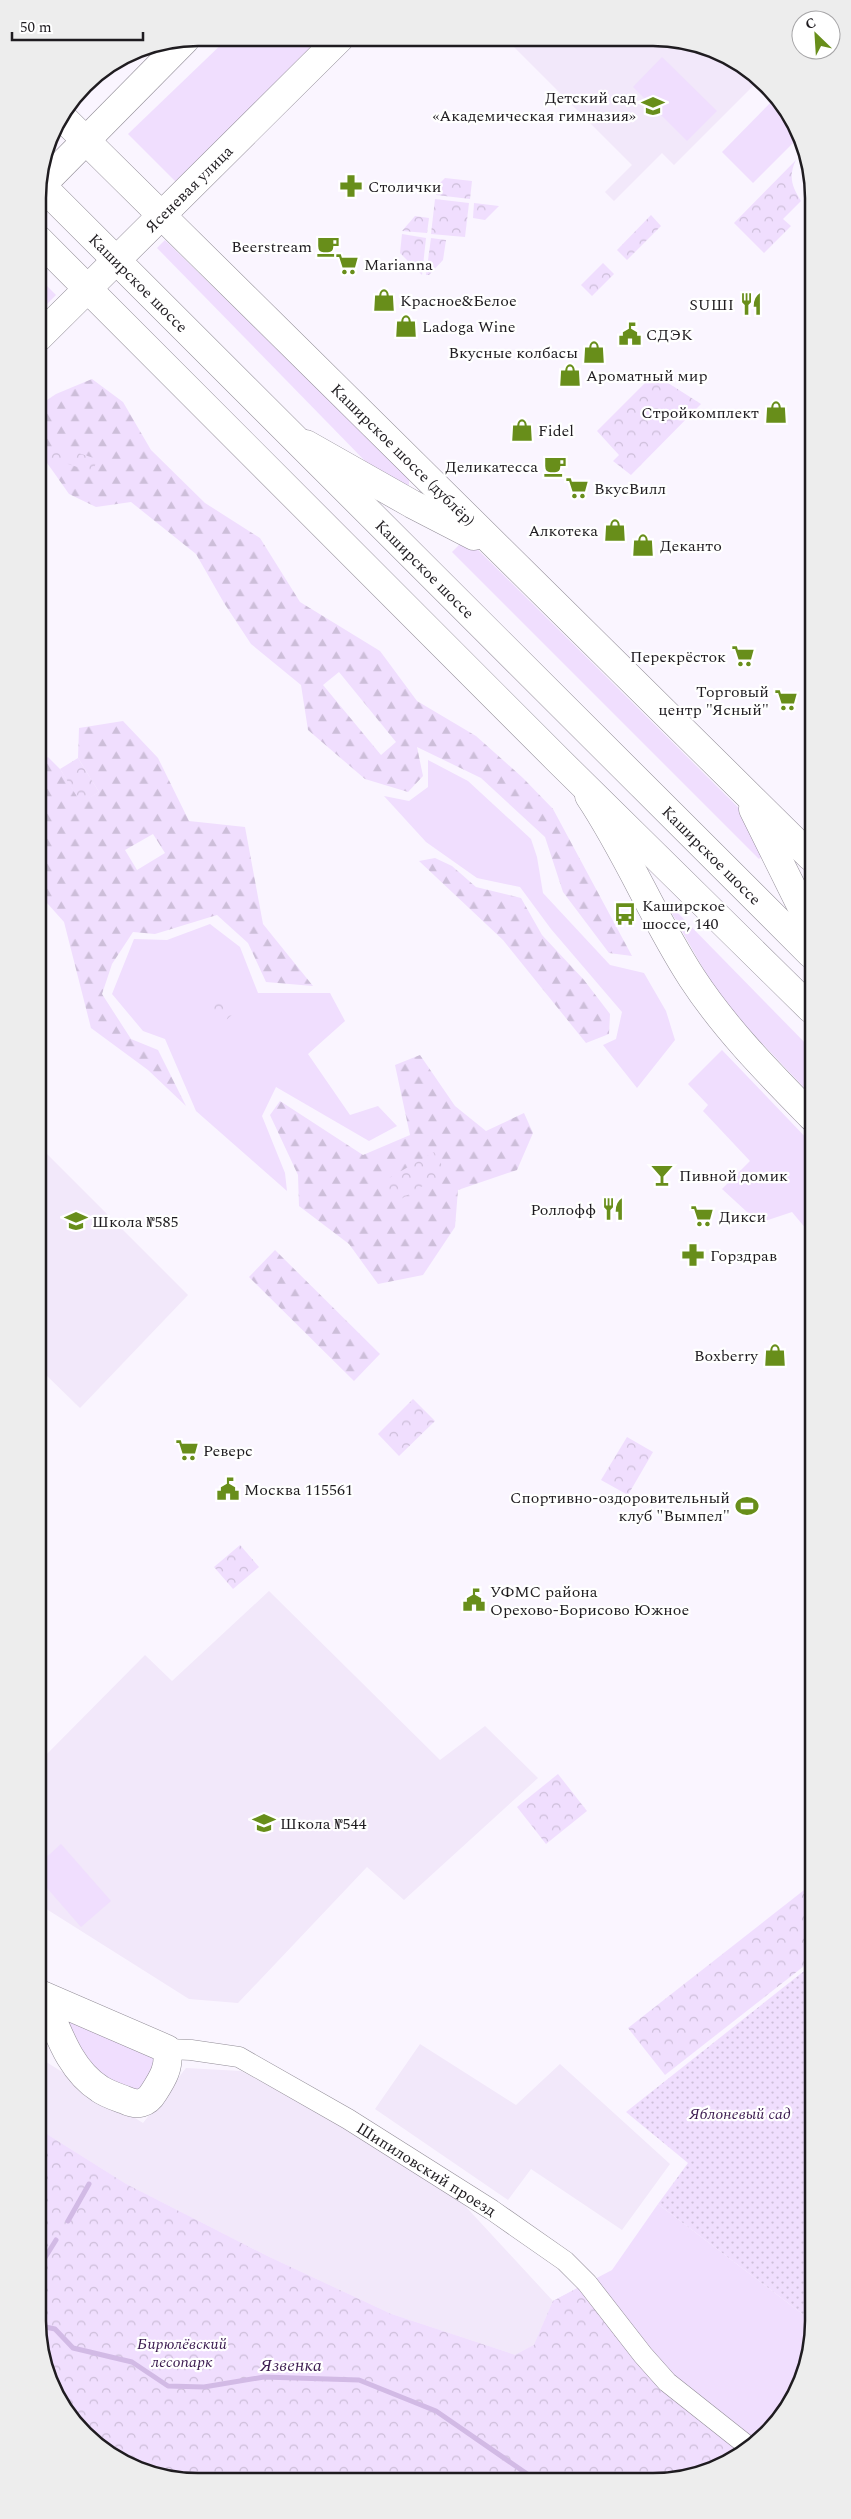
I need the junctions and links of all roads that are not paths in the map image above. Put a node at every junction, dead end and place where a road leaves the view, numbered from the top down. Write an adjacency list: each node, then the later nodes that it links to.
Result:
1 (332, 46): 7 (main road, Ясеневая улица)
2 (177, 48): 4 (main road)
3 (67, 122): 4 (main road, Каширское шоссе (дублёр))
4 (87, 140): 5 (main road); 7 (main road, Каширское шоссе (дублёр))
5 (48, 177)
6 (47, 194): 9 (main road, Каширское шоссе)
7 (163, 215): 9 (main road, Ясеневая улица); 13 (main road, Каширское шоссе (дублёр))
8 (47, 248): 10 (main road)
9 (116, 261): 10 (main road, Ясеневая улица); 12 (main road, Каширское шоссе)
10 (87, 290): 11 (main road, Ясеневая улица); 14 (main road)
11 (47, 329)
12 (290, 435): 13 (main road); 18 (main road, Каширское шоссе)
13 (501, 551): 15 (main road, Каширское шоссе (дублёр))
14 (578, 780): 19 (main road); 20 (main road)
15 (746, 793): 16 (main road, Каширское шоссе (дублёр)); 17 (main road)
16 (805, 851)
17 (805, 913)
18 (805, 948)
19 (805, 1002)
20 (805, 1109)
21 (46, 1997): 23 (main road, Шипиловский проезд)
22 (46, 2006): 23 (main road)
23 (167, 2050): 24 (street, Шипиловский проезд)
24 (743, 2442)

